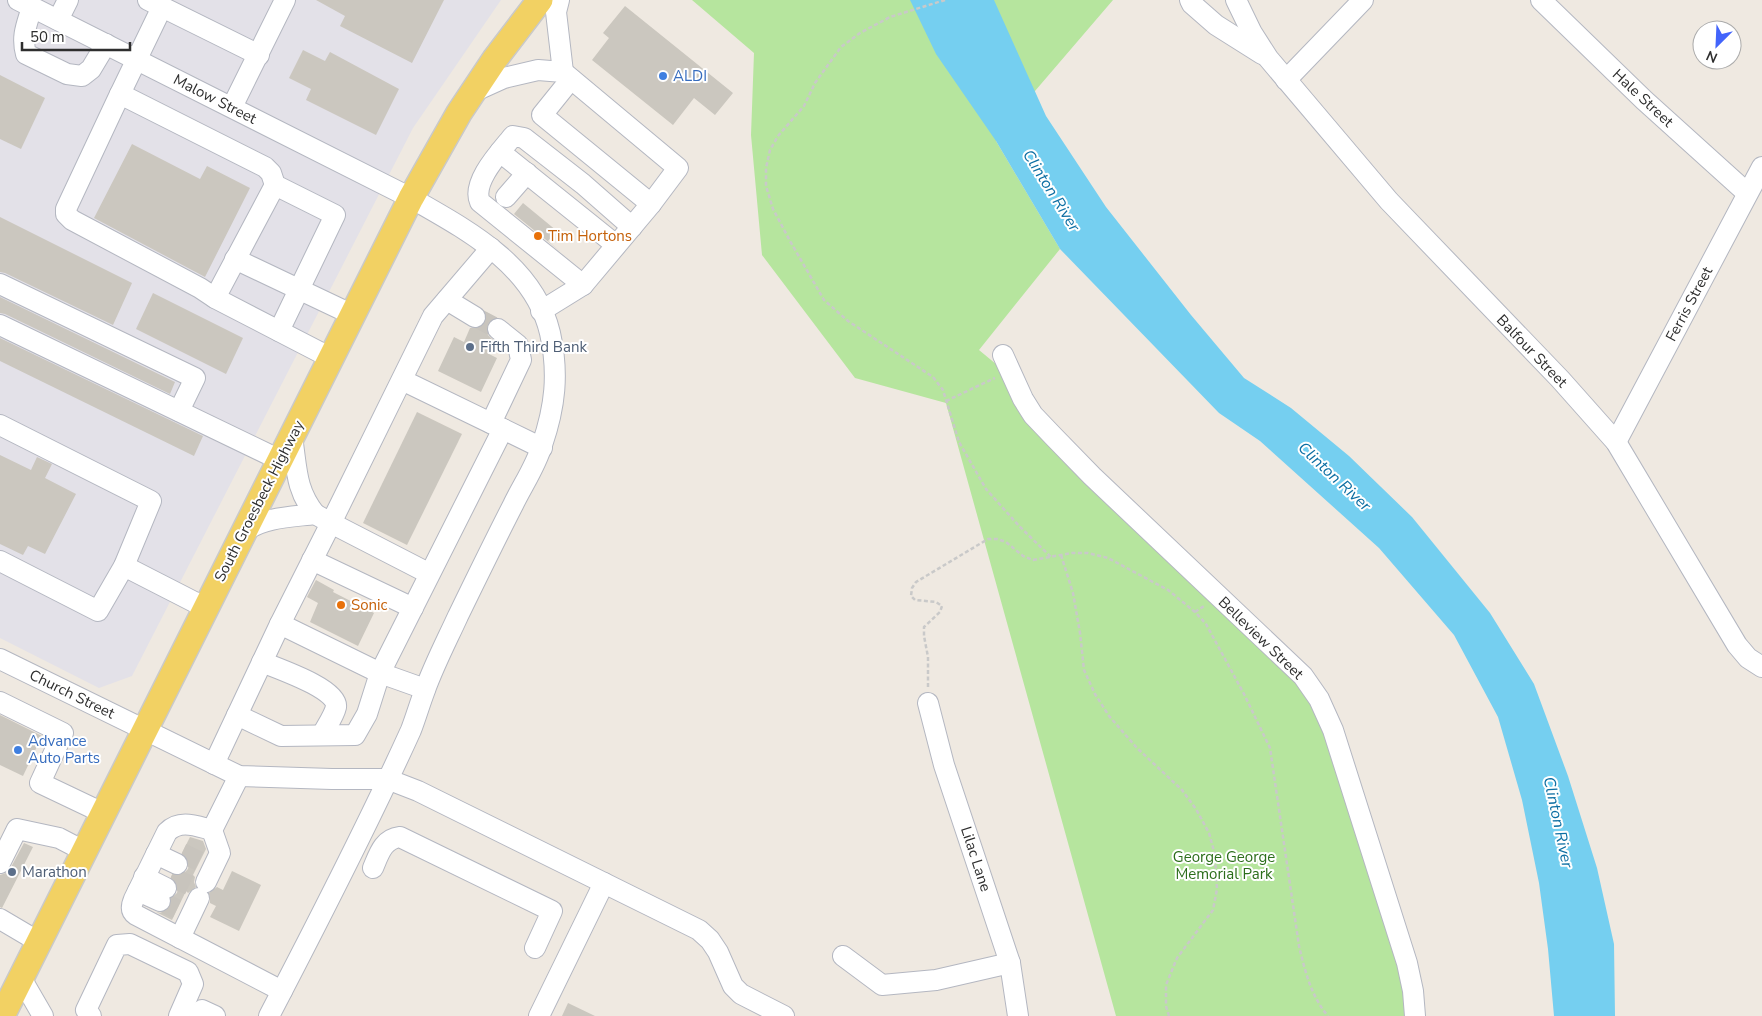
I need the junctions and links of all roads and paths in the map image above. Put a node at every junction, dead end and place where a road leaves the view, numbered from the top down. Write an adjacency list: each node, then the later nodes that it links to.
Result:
1 (68, 0): 12 (street)
2 (285, 0): 14 (street)
3 (540, 0): 19 (main road, South Groesbeck Highway)
4 (559, 0): 17 (street)
5 (945, 0): 48 (path)
6 (1190, 0): 15 (street, Balfour Street)
7 (1236, 0): 15 (street, Balfour Street)
8 (1363, 0): 18 (street)
9 (1541, 0): 26 (street, Hale Street)
10 (155, 3): 14 (street); 16 (street)
11 (25, 4): 12 (street, Malow Street); 13 (street)
12 (58, 20): 13 (street, Malow Street)
13 (106, 44): 16 (street, Malow Street)
14 (259, 55): 21 (street)
15 (1268, 58): 18 (street, Balfour Street)
16 (136, 59): 20 (street); 21 (street, Malow Street)
17 (567, 76): 19 (street); 29 (street); 29 (street)
18 (1286, 80): 53 (street, Balfour Street)
19 (474, 92): 28 (main road, South Groesbeck Highway)
20 (120, 94): 25 (street); 37 (street)
21 (232, 107): 28 (street, Malow Street)
22 (500, 152): 24 (street); 30 (street); 35 (street)
23 (1762, 167): 26 (street, Ferris Street)
24 (527, 173): 27 (street); 31 (street)
25 (275, 185): 33 (street); 36 (street)
26 (1747, 193): 53 (street, Ferris Street)
27 (506, 197)
28 (411, 198): 32 (street, Malow Street); 40 (main road, South Groesbeck Highway)
29 (651, 204): 30 (street)
30 (632, 227): 31 (street)
31 (616, 245): 35 (street)
32 (491, 248): 38 (street); 39 (street, Malow Street)
33 (234, 259): 36 (street); 37 (street)
34 (0, 284): 49 (street)
35 (583, 285): 39 (street)
36 (299, 290): 40 (street); 44 (street)
37 (215, 298): 44 (street)
38 (447, 300): 41 (street); 47 (street)
39 (541, 311): 54 (street, Malow Street)
40 (352, 315): 45 (main road, South Groesbeck Highway)
41 (476, 317)
42 (0, 325): 49 (street)
43 (498, 329): 51 (street)
44 (280, 332): 45 (street)
45 (331, 358): 52 (main road, South Groesbeck Highway)
46 (1006, 363): 48 (path); 108 (street, Belleview Street)
47 (402, 380): 51 (street); 56 (street)
48 (946, 401): 59 (path)
49 (179, 411): 55 (street)
50 (0, 425): 62 (street)
51 (497, 426): 54 (street); 63 (street)
52 (292, 437): 55 (main road, South Groesbeck Highway); 56 (street)
53 (1616, 442): 69 (street, Balfour Street)
54 (542, 448): 71 (street, Malow Street)
55 (280, 460): 57 (main road, South Groesbeck Highway)
56 (323, 519): 57 (street); 60 (street); 63 (street)
57 (244, 531): 64 (main road, South Groesbeck Highway)
58 (1062, 555): 59 (path); 106 (path); 107 (path)
59 (1051, 557): 73 (path)
60 (312, 560): 65 (street); 66 (street)
61 (0, 561): 62 (street)
62 (124, 566): 64 (street)
63 (430, 574): 65 (street)
64 (206, 608): 75 (main road, South Groesbeck Highway)
65 (413, 608): 70 (street)
66 (280, 624): 68 (street); 70 (street)
67 (0, 659): 75 (street, Church Street)
68 (262, 662): 74 (street); 76 (street)
69 (1762, 667)
70 (380, 673): 71 (street); 76 (street)
71 (425, 689): 79 (street, Malow Street)
72 (0, 702): 80 (street)
73 (928, 703): 93 (street, Lilac Lane)
74 (237, 715): 76 (street); 77 (street)
75 (145, 730): 77 (street, Church Street); 80 (main road, South Groesbeck Highway)
76 (322, 735)
77 (214, 764): 78 (street, Church Street)
78 (238, 776): 79 (street); 81 (street)
79 (387, 779): 86 (street); 95 (street, Malow Street)
80 (103, 813): 82 (main road, South Groesbeck Highway)
81 (212, 830): 84 (street); 87 (street)
82 (84, 852): 83 (street); 90 (main road, South Groesbeck Highway)
83 (0, 863)
84 (150, 866): 87 (street); 87 (street); 87 (street); 89 (street)
85 (373, 868): 91 (street)
86 (604, 883): 103 (street); 104 (street)
87 (188, 884): 89 (street)
88 (0, 920): 90 (street)
89 (180, 938): 95 (street)
90 (39, 942): 94 (main road, South Groesbeck Highway)
91 (535, 948)
92 (843, 956): 93 (street)
93 (1010, 963): 105 (street, Lilac Lane)
94 (21, 978): 96 (main road, South Groesbeck Highway); 97 (street)
95 (282, 991): 102 (street, Malow Street)
96 (2, 1016)
97 (43, 1016)
98 (91, 1016): 99 (street)
99 (179, 1016)
100 (199, 1016): 101 (street)
101 (215, 1016)
102 (270, 1016)
103 (539, 1016)
104 (784, 1016)
105 (1018, 1016)
106 (1169, 1016)
107 (1328, 1016)
108 (1415, 1016)

